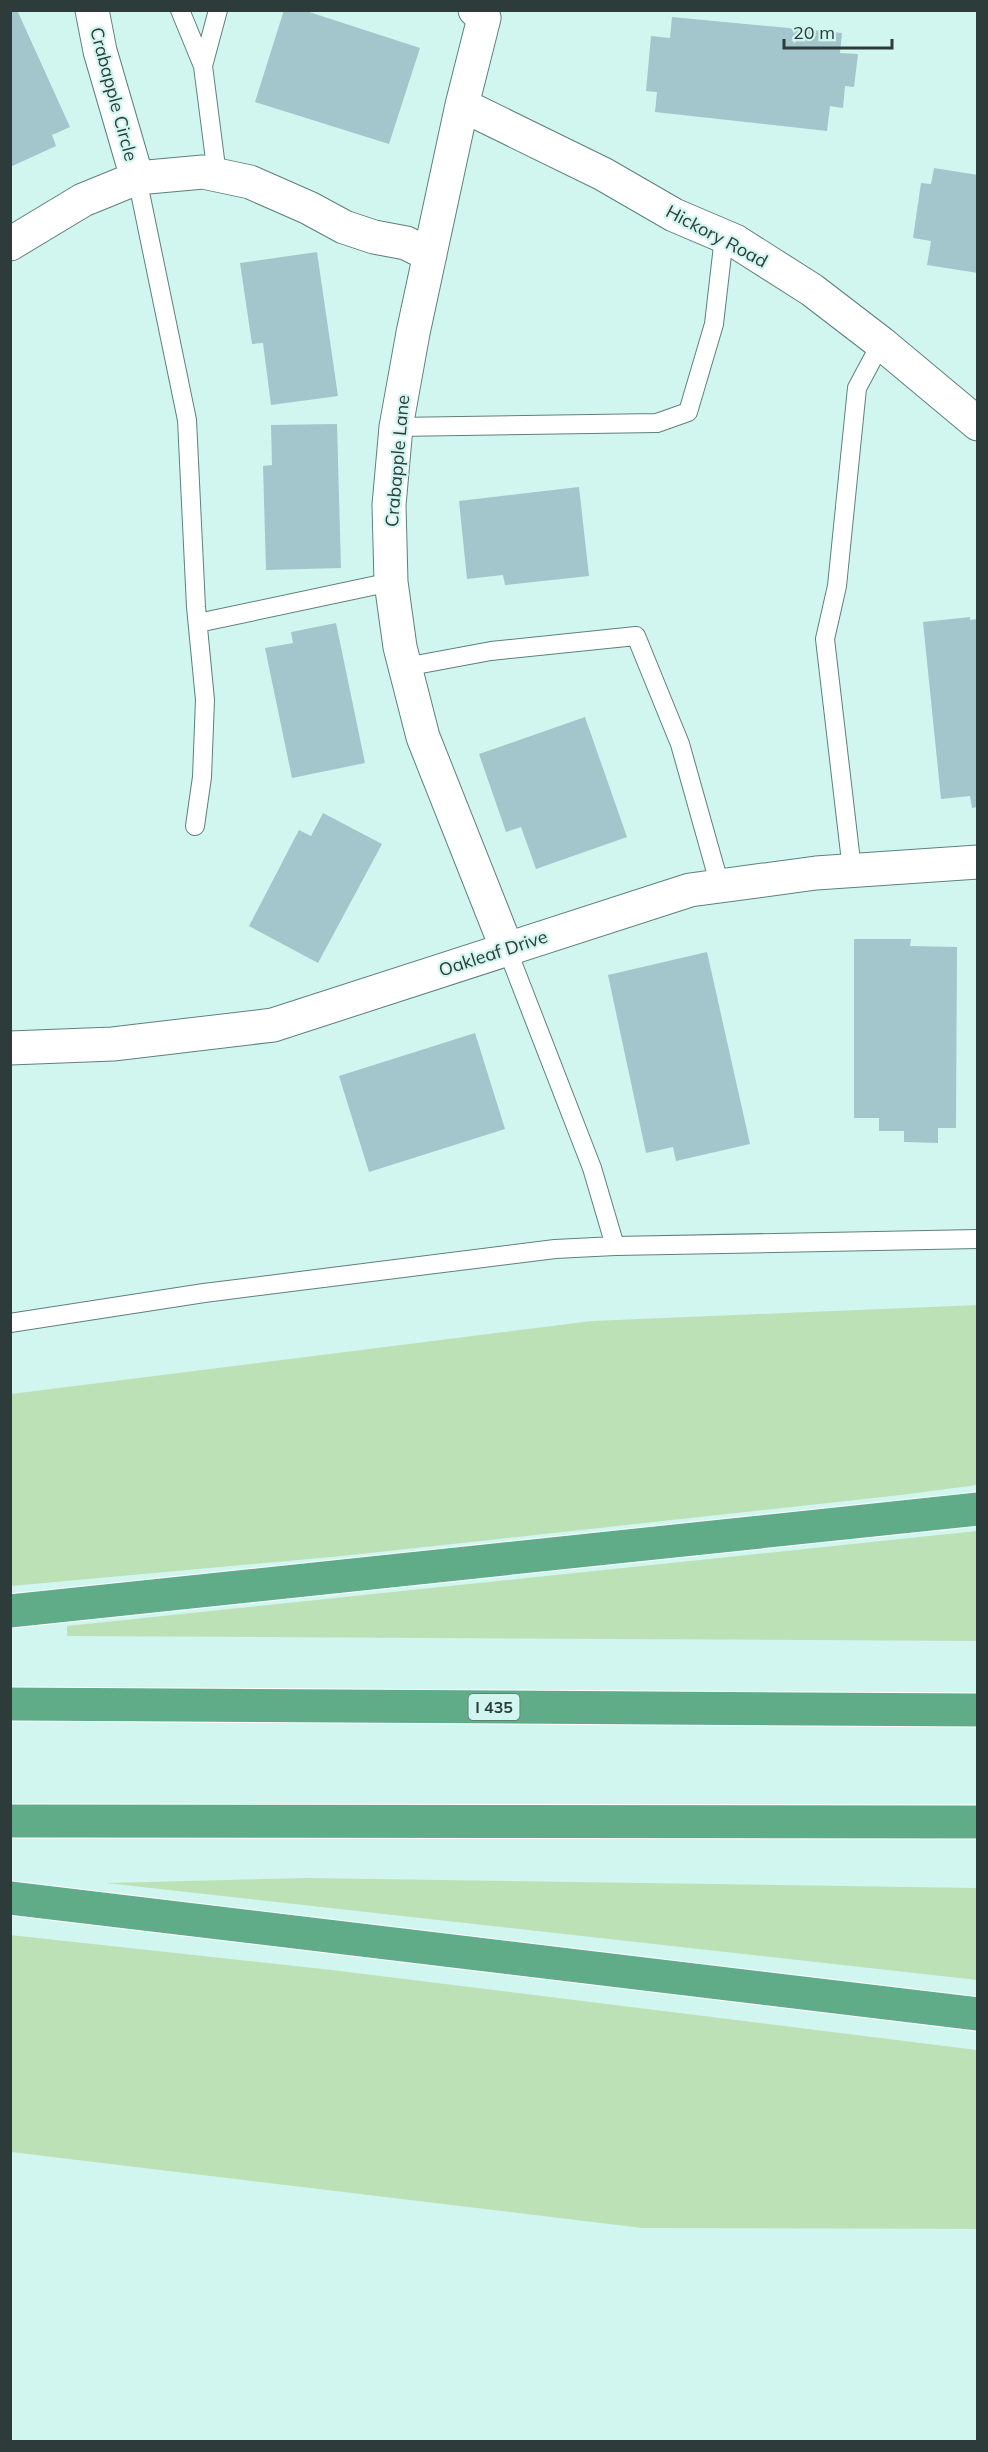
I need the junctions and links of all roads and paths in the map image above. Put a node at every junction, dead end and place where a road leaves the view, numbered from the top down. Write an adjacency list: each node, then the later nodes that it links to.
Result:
1 (92, 10): 8 (street, Crabapple Circle)
2 (180, 10): 5 (lane)
3 (218, 10): 5 (lane)
4 (482, 13): 6 (street)
5 (202, 66): 7 (lane)
6 (462, 105): 9 (street, Hickory Road); 11 (street, Crabapple Lane)
7 (217, 176): 8 (street); 11 (street)
8 (137, 178): 10 (street); 16 (lane)
9 (724, 237): 12 (street, Hickory Road); 14 (lane)
10 (10, 244)
11 (430, 255): 14 (street, Crabapple Lane)
12 (881, 344): 13 (street, Hickory Road); 20 (lane)
13 (977, 424)
14 (396, 427): 15 (street, Crabapple Lane)
15 (391, 582): 16 (lane); 17 (street, Crabapple Lane)
16 (198, 623): 18 (lane)
17 (405, 667): 21 (lane); 22 (street, Crabapple Lane)
18 (195, 826)
19 (978, 862): 20 (street, Oakleaf Drive)
20 (852, 870): 21 (street, Oakleaf Drive)
21 (720, 886): 22 (street, Oakleaf Drive)
22 (507, 949): 23 (street, Oakleaf Drive); 25 (lane)
23 (10, 1048)
24 (978, 1239): 25 (lane)
25 (615, 1246): 26 (lane)
26 (10, 1323)
27 (978, 1509): 28 (highway)
28 (10, 1611)
29 (10, 1704): 30 (highway, I 435)
30 (978, 1710)
31 (10, 1821): 32 (highway)
32 (978, 1822)
33 (10, 1898): 34 (highway)
34 (978, 2014)

